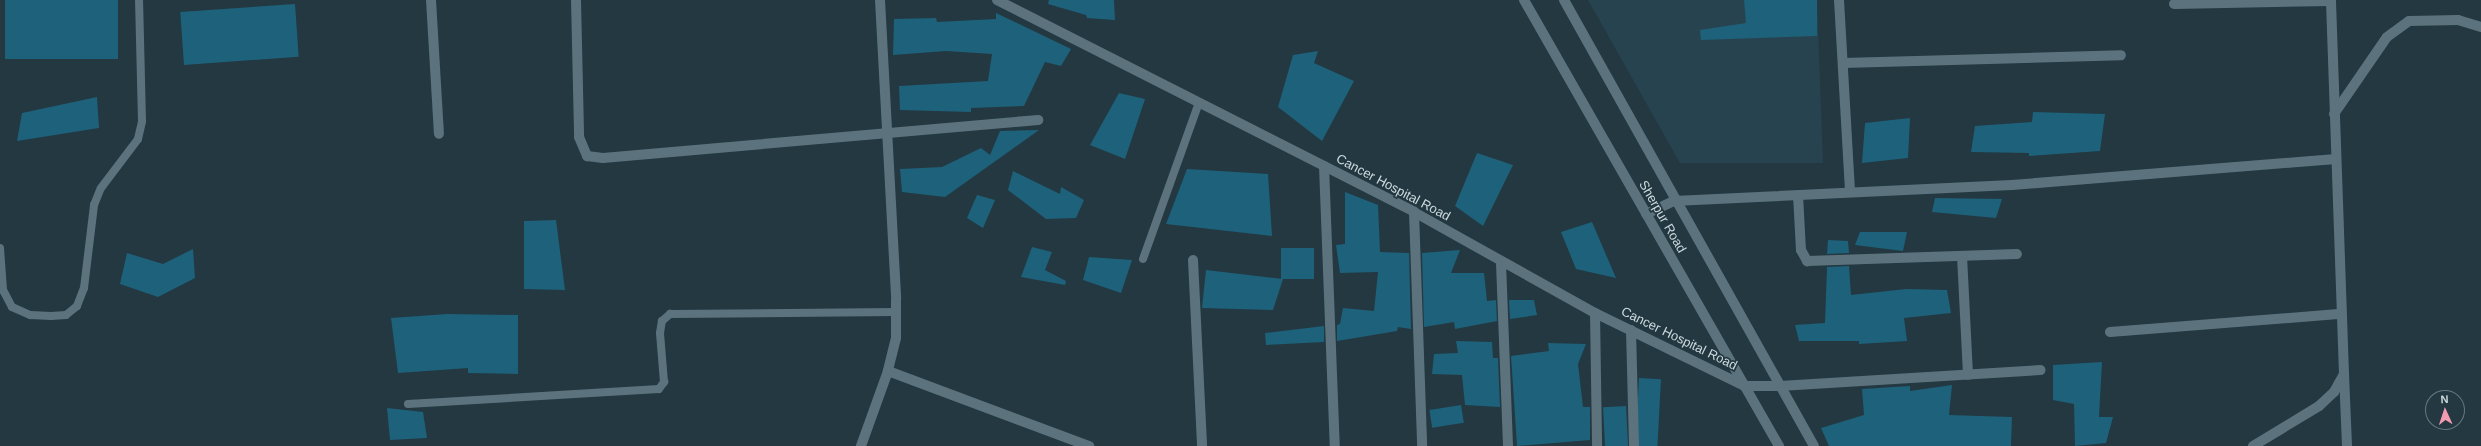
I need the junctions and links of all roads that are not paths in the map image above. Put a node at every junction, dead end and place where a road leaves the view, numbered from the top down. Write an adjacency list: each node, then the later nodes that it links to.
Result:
1 (139, 0): 26 (lane)
2 (431, 0): 17 (street)
3 (576, 0): 18 (street)
4 (880, 0): 18 (street)
5 (997, 0): 14 (street, Cancer Hospital Road)
6 (1524, 0): 25 (street, Sherpur Road)
7 (1564, 0): 23 (street, Sherpur Road)
8 (1839, 0): 13 (street)
9 (2331, 0): 10 (street); 15 (street)
10 (2174, 4)
11 (2481, 27): 15 (street)
12 (2121, 55): 13 (street)
13 (1842, 63): 21 (street)
14 (1200, 103): 20 (street, Cancer Hospital Road); 29 (lane)
15 (2334, 114): 19 (street)
16 (1038, 120): 18 (street)
17 (439, 134)
18 (890, 135): 32 (street)
19 (2336, 159): 21 (street); 34 (street)
20 (1324, 166): 24 (street, Cancer Hospital Road); 47 (street)
21 (1850, 192): 22 (street)
22 (1798, 194): 23 (street); 28 (street)
23 (1674, 201): 25 (street); 42 (street, Sherpur Road)
24 (1414, 212): 31 (street, Cancer Hospital Road); 48 (street)
25 (1646, 214): 41 (street, Sherpur Road)
26 (0, 248)
27 (2017, 254): 28 (street)
28 (1962, 256): 39 (street)
29 (1143, 259)
30 (1193, 260): 46 (street)
31 (1502, 263): 33 (street, Cancer Hospital Road); 49 (street)
32 (896, 312): 38 (street); 43 (lane)
33 (1595, 313): 35 (street, Cancer Hospital Road); 50 (street)
34 (2341, 314): 36 (street); 40 (street)
35 (1630, 330): 41 (street, Cancer Hospital Road); 51 (street)
36 (2110, 332)
37 (2041, 370): 39 (street, Cancer Hospital Road)
38 (888, 371): 44 (street); 45 (street)
39 (1968, 374): 42 (street, Cancer Hospital Road)
40 (2344, 374): 54 (street); 55 (street)
41 (1745, 386): 42 (street, Cancer Hospital Road); 52 (street, Sherpur Road)
42 (1780, 386): 53 (street, Sherpur Road)
43 (408, 404)
44 (861, 446)
45 (1089, 446)
46 (1202, 446)
47 (1335, 446)
48 (1422, 446)
49 (1508, 446)
50 (1597, 446)
51 (1634, 446)
52 (1779, 446)
53 (1814, 446)
54 (2254, 446)
55 (2347, 446)

